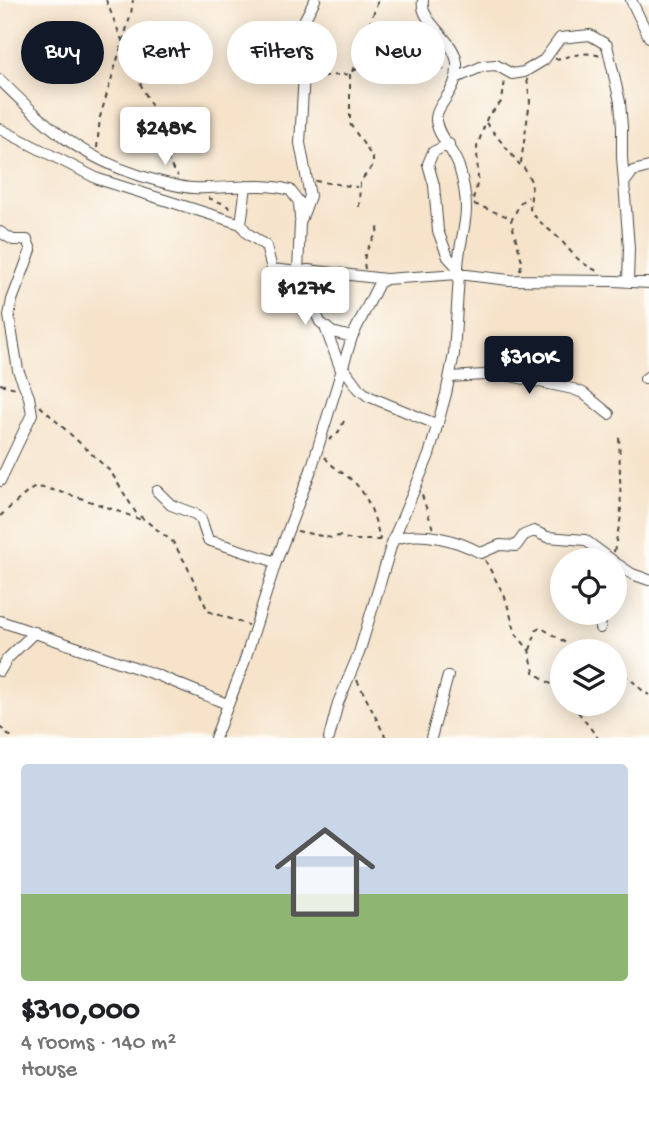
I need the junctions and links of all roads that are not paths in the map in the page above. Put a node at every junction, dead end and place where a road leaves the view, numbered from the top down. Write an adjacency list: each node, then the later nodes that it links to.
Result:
1 (315, 0): 13 (street)
2 (423, 0): 5 (street)
3 (631, 0): 4 (street)
4 (649, 37)
5 (456, 78): 8 (street); 10 (street)
6 (0, 80): 11 (street)
7 (0, 129): 12 (street)
8 (449, 145): 16 (street); 16 (street)
9 (649, 167): 10 (street)
10 (625, 183): 18 (street)
11 (246, 186): 12 (street); 13 (street)
12 (241, 222): 15 (street)
13 (300, 223): 15 (street)
14 (0, 232): 26 (street)
15 (298, 272): 17 (street); 20 (street)
16 (458, 273): 17 (street); 18 (street); 23 (street)
17 (386, 279): 21 (street)
18 (628, 282): 19 (street)
19 (649, 284)
20 (325, 327): 21 (street); 22 (street)
21 (352, 337): 22 (street)
22 (341, 368): 25 (street); 30 (street)
23 (450, 377): 24 (street); 25 (street)
24 (609, 414)
25 (438, 425): 28 (street)
26 (0, 481)
27 (157, 491): 30 (street)
28 (393, 540): 29 (street); 41 (street)
29 (596, 548)
30 (276, 562): 39 (street)
31 (627, 570): 32 (street)
32 (649, 580)
33 (0, 621): 36 (street)
34 (600, 625): 35 (street)
35 (600, 628)
36 (35, 632): 37 (street); 39 (street)
37 (0, 671)
38 (448, 676): 42 (street)
39 (228, 704): 40 (street)
40 (215, 738)
41 (329, 738)
42 (431, 738)

